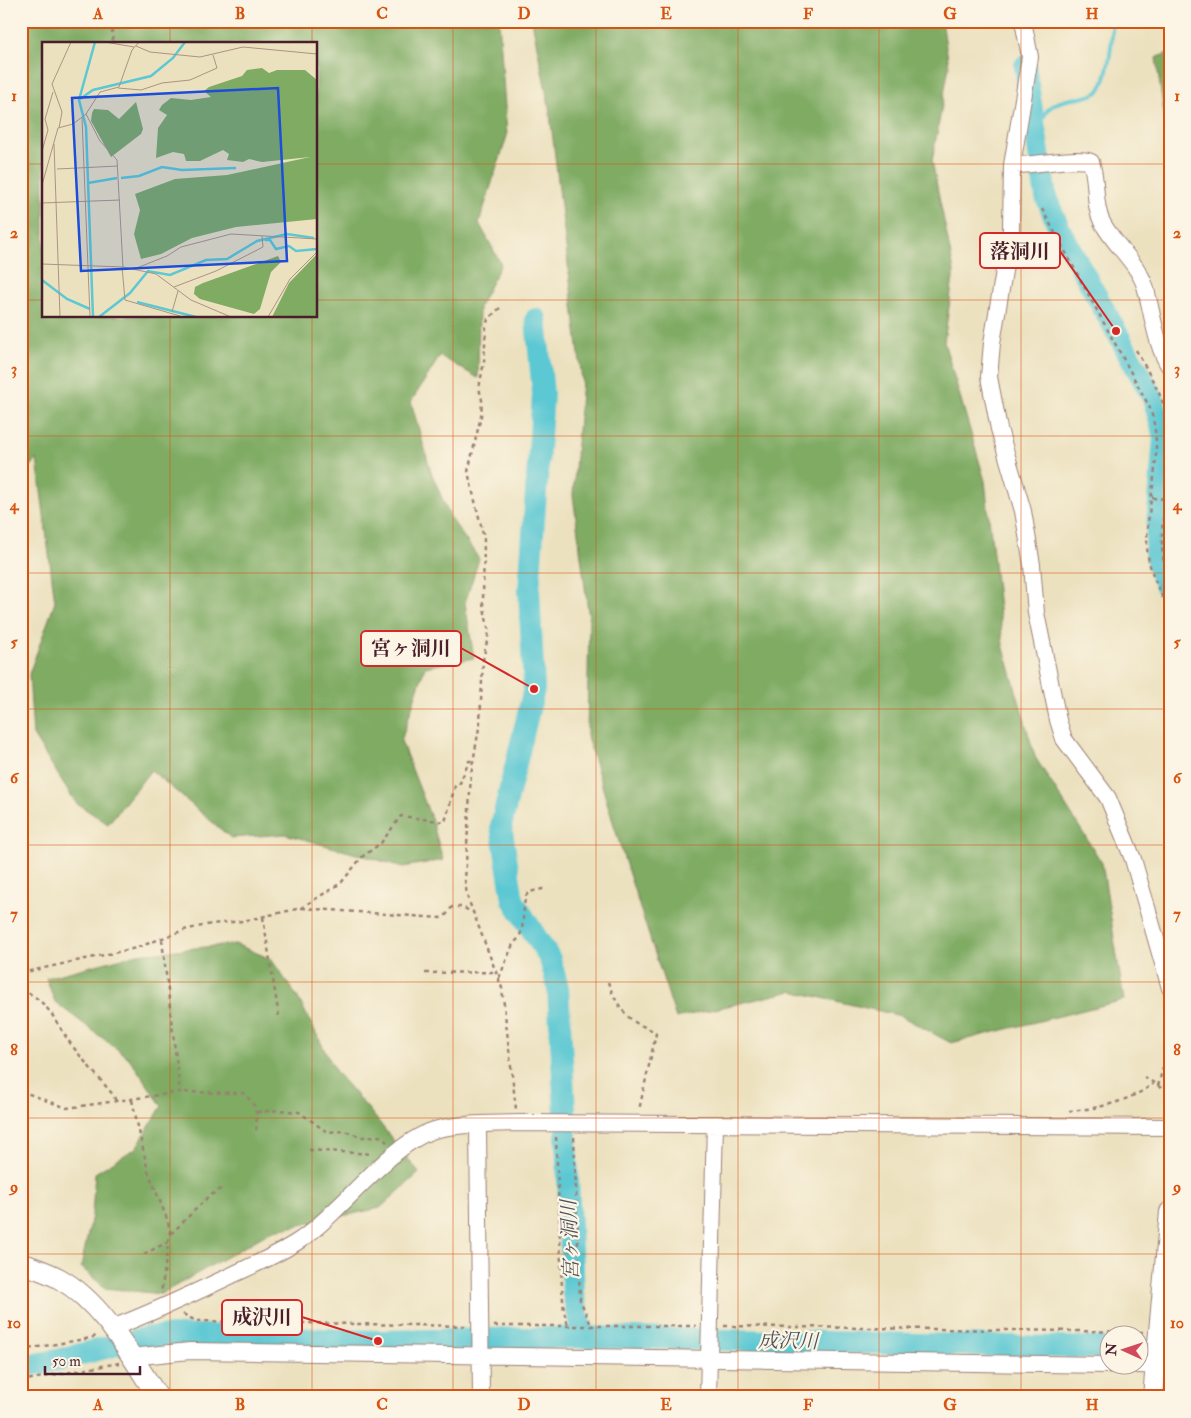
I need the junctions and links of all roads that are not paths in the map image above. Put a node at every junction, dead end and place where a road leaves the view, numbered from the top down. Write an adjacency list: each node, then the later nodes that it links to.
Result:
1 (1022, 21): 2 (street)
2 (1012, 165): 3 (street); 4 (street)
3 (1170, 367)
4 (1170, 988)
5 (715, 1124): 6 (street); 7 (street); 13 (street)
6 (478, 1125): 10 (street); 11 (street)
7 (1170, 1128)
8 (1170, 1212): 15 (main road)
9 (21, 1263): 10 (main road)
10 (112, 1328): 12 (main road)
11 (482, 1355): 12 (street); 13 (street); 17 (street)
12 (131, 1357): 16 (main road)
13 (709, 1358): 14 (street); 18 (street)
14 (1098, 1365)
15 (1155, 1366): 19 (main road)
16 (158, 1397)
17 (481, 1397)
18 (708, 1397)
19 (1153, 1397)

